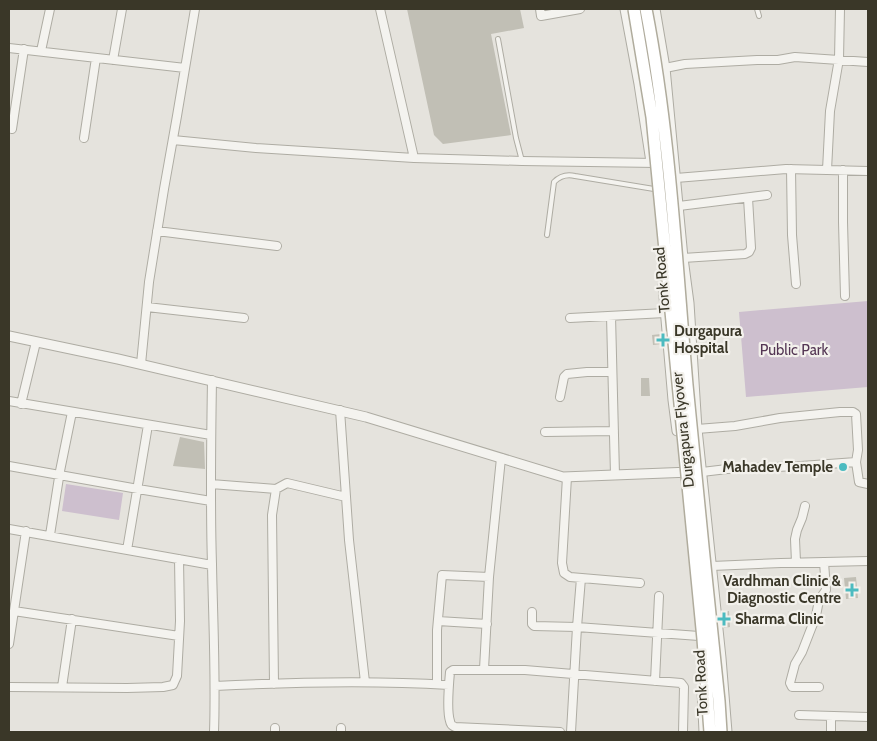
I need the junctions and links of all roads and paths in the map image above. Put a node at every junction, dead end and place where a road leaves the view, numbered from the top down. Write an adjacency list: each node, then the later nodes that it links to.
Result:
1 (50, 9): 17 (street)
2 (122, 9): 20 (street)
3 (195, 9): 22 (street)
4 (380, 9): 27 (street)
5 (540, 9): 6 (street)
6 (580, 9)
7 (625, 9): 30 (street, Tonk Road)
8 (634, 9): 124 (main road, Durgapura Flyover, bridge)
9 (646, 9): 125 (main road, Durgapura Flyover, bridge)
10 (655, 9): 23 (street, Tonk Road)
11 (757, 9): 13 (lane)
12 (840, 9): 19 (street)
13 (759, 16)
14 (498, 39): 28 (lane)
15 (9, 48): 16 (street)
16 (24, 49): 17 (street); 24 (street)
17 (41, 51): 18 (street)
18 (96, 58): 20 (street); 25 (street)
19 (839, 59): 21 (street); 23 (street); 32 (street)
20 (114, 60): 22 (street)
21 (868, 62)
22 (185, 68): 26 (street)
23 (665, 68): 29 (street, Tonk Road)
24 (12, 129)
25 (84, 138)
26 (173, 140): 27 (street); 40 (street)
27 (414, 158): 28 (street)
28 (522, 161): 30 (street)
29 (674, 162): 30 (street); 35 (street, Tonk Road)
30 (652, 164): 36 (street, Tonk Road)
31 (791, 169): 32 (street); 35 (street); 44 (street)
32 (826, 170): 33 (street)
33 (843, 170): 34 (street); 45 (street)
34 (868, 171)
35 (676, 178): 39 (street, Tonk Road)
36 (654, 189): 41 (lane); 47 (street, Tonk Road)
37 (767, 195): 38 (street)
38 (748, 198): 39 (street); 43 (street)
39 (678, 206): 43 (street, Tonk Road)
40 (157, 231): 42 (street); 46 (street)
41 (547, 235)
42 (277, 246)
43 (683, 258): 62 (street, Tonk Road)
44 (796, 284)
45 (845, 296)
46 (147, 306): 49 (street); 53 (street)
47 (665, 313): 48 (street); 69 (street, Tonk Road)
48 (611, 316): 50 (street); 54 (street)
49 (244, 318)
50 (570, 318)
51 (9, 336): 52 (street)
52 (36, 342): 53 (street); 58 (street)
53 (141, 364): 55 (street)
54 (612, 372): 56 (street); 64 (street)
55 (212, 380): 59 (street); 65 (street)
56 (560, 397)
57 (9, 401): 58 (street)
58 (21, 404): 60 (street)
59 (340, 410): 66 (street); 78 (street)
60 (72, 412): 61 (street); 71 (street)
61 (148, 425): 65 (street); 76 (street)
62 (697, 429): 67 (street); 70 (street, Tonk Road)
63 (545, 432): 64 (street)
64 (614, 432): 72 (street)
65 (212, 435): 74 (street)
66 (501, 458): 73 (street); 91 (street)
67 (856, 462): 70 (street); 75 (street)
68 (9, 466): 71 (street)
69 (682, 472): 70 (street); 72 (street); 103 (street, Tonk Road)
70 (702, 472): 90 (street, Tonk Road)
71 (60, 475): 76 (street); 83 (street)
72 (615, 475): 73 (street)
73 (567, 477): 92 (street)
74 (211, 484): 77 (street); 79 (street)
75 (868, 484)
76 (138, 489): 79 (street); 84 (street)
77 (276, 489): 78 (street); 109 (street)
78 (346, 497): 108 (street)
79 (211, 501): 89 (street)
80 (805, 506): 87 (street)
81 (9, 529): 82 (street)
82 (26, 531): 83 (street); 95 (street)
83 (50, 536): 84 (street)
84 (127, 550): 85 (street)
85 (179, 559): 89 (street); 102 (street)
86 (868, 561): 88 (street)
87 (796, 562): 88 (street); 90 (street)
88 (824, 562): 115 (street)
89 (212, 565): 112 (street)
90 (712, 566): 126 (street, Tonk Road)
91 (489, 577): 98 (street); 99 (street)
92 (581, 578): 93 (street); 100 (street)
93 (640, 583)
94 (659, 596): 101 (street)
95 (14, 611): 97 (street); 104 (street)
96 (532, 612): 100 (street)
97 (72, 619): 102 (street); 114 (street)
98 (438, 621): 99 (street); 110 (street)
99 (487, 624): 105 (street)
100 (577, 627): 101 (street); 106 (street)
101 (658, 633): 103 (street); 107 (street)
102 (179, 636): 114 (street)
103 (698, 636): 123 (street, Tonk Road)
104 (9, 644)
105 (484, 669): 106 (street); 111 (street)
106 (574, 674): 107 (street); 121 (street)
107 (655, 681): 122 (street)
108 (364, 682): 109 (street); 110 (street)
109 (274, 684): 112 (street)
110 (437, 684): 111 (street)
111 (450, 685): 120 (street)
112 (216, 686): 119 (street)
113 (9, 687): 114 (street)
114 (62, 687)
115 (819, 687)
116 (799, 716): 117 (street)
117 (831, 716): 118 (street); 127 (street)
118 (868, 717)
119 (214, 732)
120 (560, 732)
121 (571, 732)
122 (682, 732)
123 (704, 732)
124 (710, 732)
125 (721, 732)
126 (727, 732)
127 (831, 732)

